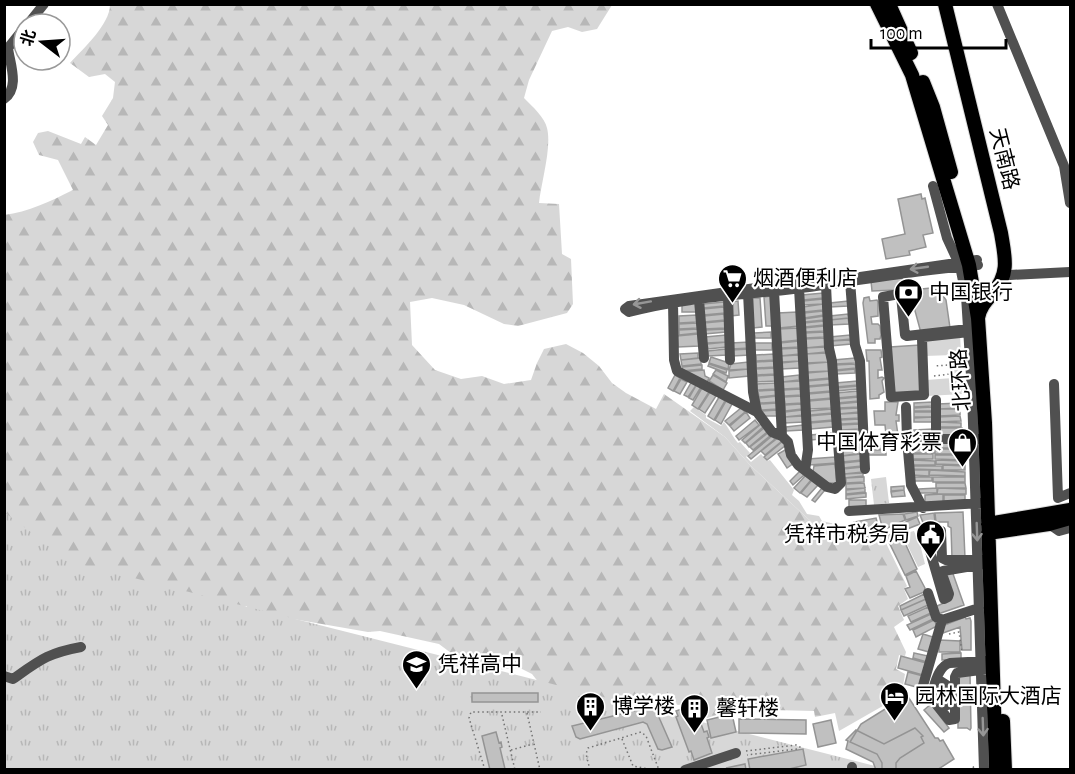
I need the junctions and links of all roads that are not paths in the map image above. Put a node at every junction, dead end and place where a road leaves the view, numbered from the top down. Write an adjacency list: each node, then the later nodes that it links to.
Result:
1 (945, 4): 20 (main road, 天南路)
2 (950, 4): 11 (main road, 天南路)
3 (997, 4): 8 (street)
4 (886, 7): 9 (main road, 北环路)
5 (12, 43): 6 (street)
6 (4, 99)
7 (933, 186): 9 (street)
8 (1071, 203)
9 (968, 263): 12 (street); 19 (street, one-way to 19); 20 (main road, 北环路); 21 (main road, 北环路); 24 (street)
10 (1071, 272): 11 (street)
11 (1010, 275): 21 (main road)
12 (850, 281): 13 (street); 36 (street)
13 (826, 285): 14 (street); 37 (street)
14 (799, 288): 15 (street); 37 (street)
15 (774, 291): 16 (street); 32 (street)
16 (748, 292): 17 (street); 31 (street)
17 (728, 296): 18 (street); 26 (street)
18 (699, 300): 19 (street); 25 (street)
19 (673, 302): 31 (street)
20 (984, 302): 21 (main road, 北环路)
21 (982, 317): 28 (main road, 北环路); 44 (main road, 北环路)
22 (903, 318): 23 (street); 23 (street); 24 (street)
23 (884, 320): 24 (street)
24 (968, 330): 28 (street)
25 (704, 358)
26 (730, 360)
27 (1054, 384): 41 (street)
28 (977, 388): 34 (main road, 北环路)
29 (936, 400): 35 (street)
30 (906, 406): 33 (street)
31 (757, 412): 32 (street)
32 (782, 436): 37 (street)
33 (907, 439): 35 (street); 40 (street)
34 (980, 439): 35 (street); 39 (main road, 北环路)
35 (936, 440)
36 (865, 469)
37 (805, 470)
38 (1071, 493): 41 (street)
39 (982, 503): 40 (street); 44 (main road, 北环路); 46 (street, one-way to 46)
40 (923, 507): 42 (street)
41 (1059, 511): 43 (main road); 44 (main road); 45 (street)
42 (849, 512)
43 (1071, 518)
44 (992, 528): 46 (main road, 北环路); 60 (main road, 北环路)
45 (1071, 528)
46 (984, 562): 46 (street); 48 (street); 51 (main road, 北环路)
47 (928, 593): 49 (street)
48 (979, 608): 49 (street); 51 (street)
49 (942, 620): 54 (street)
50 (81, 646): 52 (street)
51 (987, 665): 53 (street); 55 (street); 56 (street, one-way to 56); 59 (main road, 北环路)
52 (4, 676)
53 (937, 679): 55 (street); 55 (street)
54 (922, 689)
55 (948, 718)
56 (981, 766)
57 (685, 770): 58 (street)
58 (696, 770)
59 (996, 770)
60 (1005, 770)

